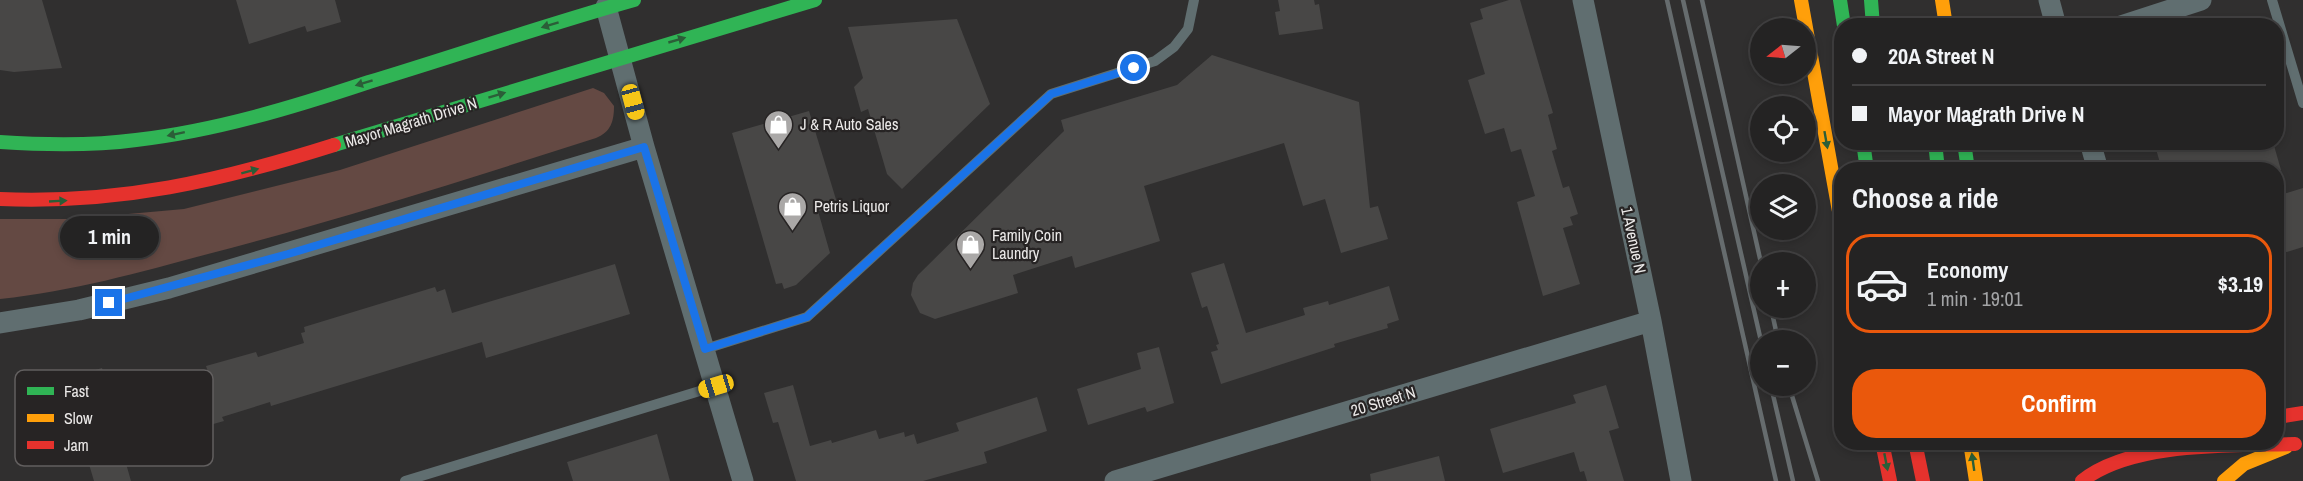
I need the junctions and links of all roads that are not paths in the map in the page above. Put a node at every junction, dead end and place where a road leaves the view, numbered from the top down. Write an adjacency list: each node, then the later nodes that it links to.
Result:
1 (634, 0): 12 (main road)
2 (814, 0): 20 (main road, Mayor Magrath Drive N, one-way to 2)
3 (1194, 0): 28 (lane)
4 (1583, 0): 26 (street, 1 Avenue N)
5 (1801, 0): 24 (main road, one-way to 24)
6 (1840, 0): 13 (main road)
7 (1871, 0): 14 (main road)
8 (1942, 0): 15 (main road)
9 (2049, 0): 16 (street)
10 (2200, 0): 17 (street)
11 (2272, 0): 18 (lane)
12 (607, 4): 20 (street); 22 (main road, one-way to 22)
13 (1843, 18)
14 (1873, 18)
15 (1945, 18)
16 (2054, 18)
17 (2145, 18)
18 (2277, 18)
19 (2284, 40): 21 (lane)
20 (621, 57): 23 (street); 25 (main road, Mayor Magrath Drive N, one-way to 20)
21 (2303, 103)
22 (0, 142)
23 (644, 147): 27 (street); 28 (street)
24 (1834, 184)
25 (0, 199)
26 (1651, 321): 43 (street, 20 Street N); 44 (street, 1 Avenue N)
27 (0, 323)
28 (705, 349): 29 (street)
29 (716, 386): 41 (lane); 42 (street)
30 (2303, 413): 31 (main road)
31 (2284, 416)
32 (2299, 443): 33 (main road); 34 (main road)
33 (2284, 444)
34 (2284, 448)
35 (1884, 450): 45 (main road, one-way to 45)
36 (1918, 450): 46 (main road)
37 (1923, 450): 46 (main road)
38 (1971, 450): 47 (main road, one-way to 38)
39 (2165, 450): 48 (main road)
40 (2278, 450): 49 (main road)
41 (405, 481)
42 (743, 481)
43 (1115, 481)
44 (1681, 481)
45 (1890, 481)
46 (1925, 481)
47 (1976, 481)
48 (2082, 481)
49 (2224, 481)

